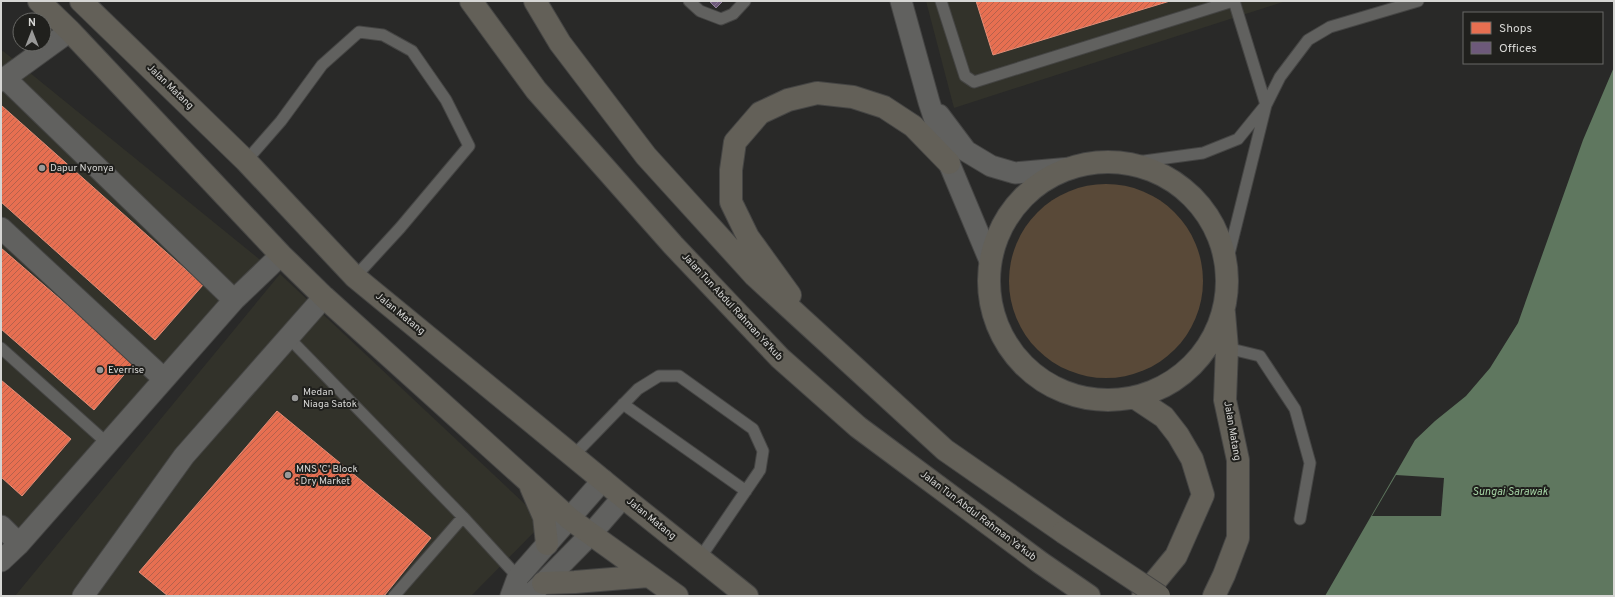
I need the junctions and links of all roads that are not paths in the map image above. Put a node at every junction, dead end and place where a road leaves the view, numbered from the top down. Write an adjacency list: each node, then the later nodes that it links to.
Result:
1 (39, 1): 11 (main road)
2 (81, 1): 15 (main road, Jalan Matang)
3 (471, 1): 55 (main road, Jalan Tun Abdul Rahman Ya'kub)
4 (535, 1): 27 (main road)
5 (689, 1): 6 (lane)
6 (745, 1)
7 (901, 1): 13 (street)
8 (941, 1): 9 (lane)
9 (1234, 1): 14 (lane)
10 (1418, 1): 14 (lane)
11 (70, 31): 12 (street); 20 (main road)
12 (3, 79): 25 (street)
13 (928, 102): 16 (street); 18 (street)
14 (1266, 105): 17 (lane); 22 (lane)
15 (246, 161): 23 (main road, Jalan Matang); 23 (lane)
16 (949, 163): 21 (street); 27 (main road)
17 (1122, 164): 18 (main road); 22 (main road)
18 (1071, 168): 21 (main road)
19 (1, 228): 31 (street)
20 (281, 255): 24 (main road); 25 (street)
21 (990, 261): 32 (main road)
22 (1226, 266): 26 (main road)
23 (355, 277): 35 (main road, Jalan Matang)
24 (324, 297): 28 (street); 36 (main road)
25 (234, 300): 31 (street)
26 (1224, 310): 30 (main road, Jalan Matang); 32 (main road)
27 (816, 332): 57 (main road, bridge)
28 (288, 337): 40 (lane); 51 (street)
29 (1, 348): 34 (lane)
30 (1227, 348): 42 (lane); 58 (main road, Jalan Matang)
31 (164, 379): 34 (street)
32 (1134, 397): 56 (main road)
33 (623, 404): 35 (lane); 38 (lane); 38 (lane)
34 (107, 444): 45 (street)
35 (574, 455): 37 (main road, Jalan Matang)
36 (528, 480): 41 (main road); 46 (main road)
37 (603, 480): 39 (main road, Jalan Matang); 41 (street)
38 (746, 491): 47 (lane)
39 (623, 497): 44 (street); 47 (main road, Jalan Matang)
40 (463, 517): 50 (lane); 52 (lane)
41 (570, 519): 44 (main road); 46 (street)
42 (1300, 519)
43 (1, 526): 45 (street)
44 (591, 534): 49 (main road); 50 (street)
45 (19, 544): 48 (street)
46 (546, 544): 50 (street)
47 (700, 558): 54 (main road, Jalan Matang)
48 (1, 561)
49 (649, 576): 50 (main road); 53 (main road)
50 (527, 590)
51 (83, 596)
52 (394, 596)
53 (677, 596)
54 (747, 596)
55 (1089, 596)
56 (1143, 596)
57 (1159, 596)
58 (1214, 596)

